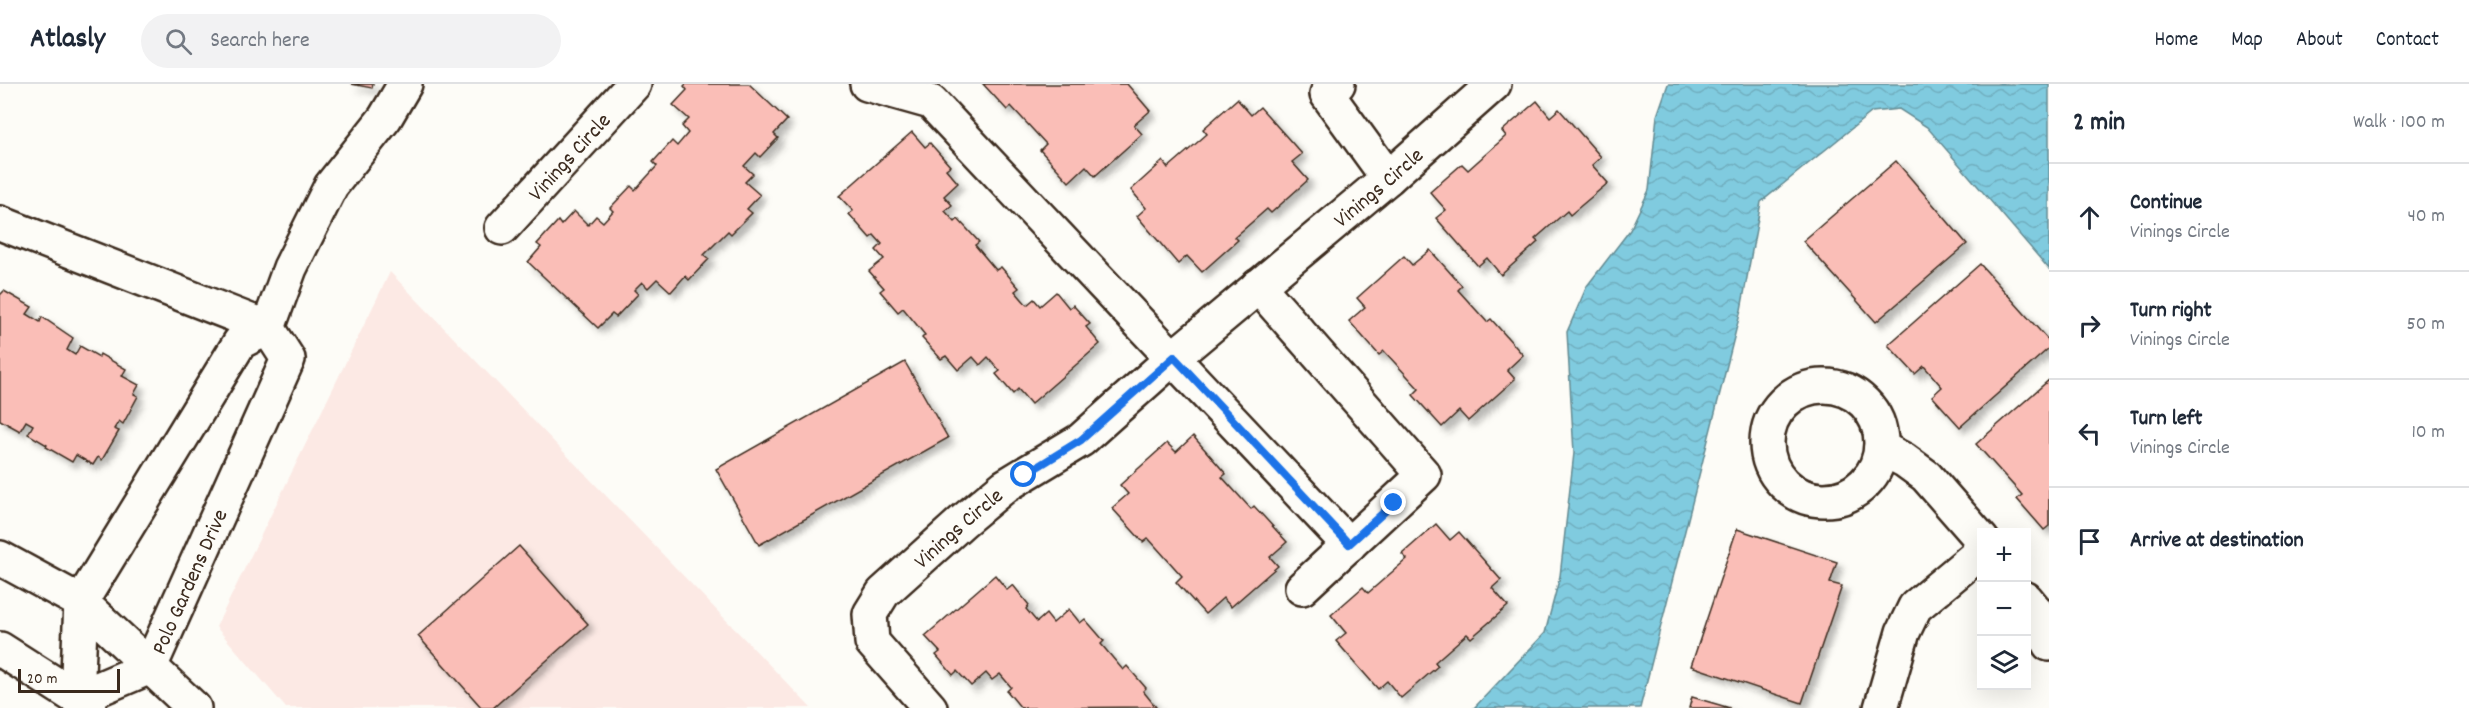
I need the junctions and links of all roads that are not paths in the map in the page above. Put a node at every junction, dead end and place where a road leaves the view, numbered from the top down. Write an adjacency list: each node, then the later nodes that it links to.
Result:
1 (405, 84): 10 (street)
2 (634, 84): 8 (street, Vinings Circle)
3 (867, 84): 11 (street)
4 (1338, 84): 6 (street)
5 (1494, 84): 6 (street, Vinings Circle)
6 (1388, 178): 9 (street, Vinings Circle)
7 (0, 224): 10 (street)
8 (502, 228)
9 (1258, 286): 11 (street, Vinings Circle); 14 (street)
10 (268, 328): 18 (street); 22 (street, Polo Gardens Drive)
11 (1174, 357): 14 (street); 25 (street, Vinings Circle)
12 (1881, 448): 13 (street)
13 (1977, 534)
14 (1349, 544): 17 (street)
15 (1977, 555): 26 (street)
16 (0, 558): 18 (street)
17 (1302, 588)
18 (81, 602): 22 (street); 23 (street)
19 (2031, 605): 20 (street)
20 (2049, 644)
21 (0, 649): 23 (street)
22 (150, 667): 23 (street, Polo Gardens Drive); 24 (street)
23 (83, 703)
24 (194, 708)
25 (930, 708)
26 (1881, 708)

